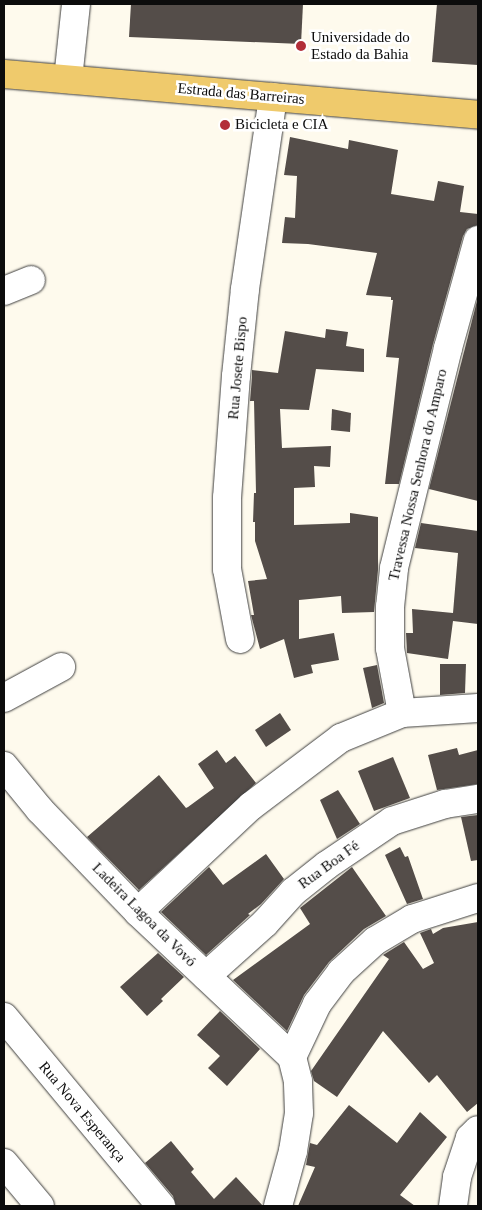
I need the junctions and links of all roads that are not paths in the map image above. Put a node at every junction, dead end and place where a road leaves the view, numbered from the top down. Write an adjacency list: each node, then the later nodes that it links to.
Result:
1 (76, 4): 3 (street)
2 (4, 74): 3 (main road, Estrada das Barreiras)
3 (68, 79): 4 (main road, Estrada das Barreiras)
4 (273, 97): 5 (main road, Estrada das Barreiras); 9 (street, Rua Josete Bispo)
5 (478, 115)
6 (478, 240): 13 (street, Travessa Nossa Senhora do Amparo)
7 (31, 280): 8 (street)
8 (4, 291)
9 (240, 639)
10 (61, 667): 11 (street)
11 (4, 698)
12 (478, 708): 13 (street)
13 (402, 713): 17 (street)
14 (4, 766): 17 (street, Ladeira Lagoa da Vovó)
15 (478, 799): 18 (street, Rua Boa Fé)
16 (478, 898): 20 (street)
17 (138, 912): 18 (street, Ladeira Lagoa da Vovó)
18 (206, 976): 20 (street, Ladeira Lagoa da Vovó)
19 (4, 1017): 24 (street, Rua Nova Esperança)
20 (292, 1057): 25 (street)
21 (478, 1130): 26 (street)
22 (4, 1163): 23 (street)
23 (40, 1206)
24 (161, 1206)
25 (278, 1206)
26 (453, 1206)

